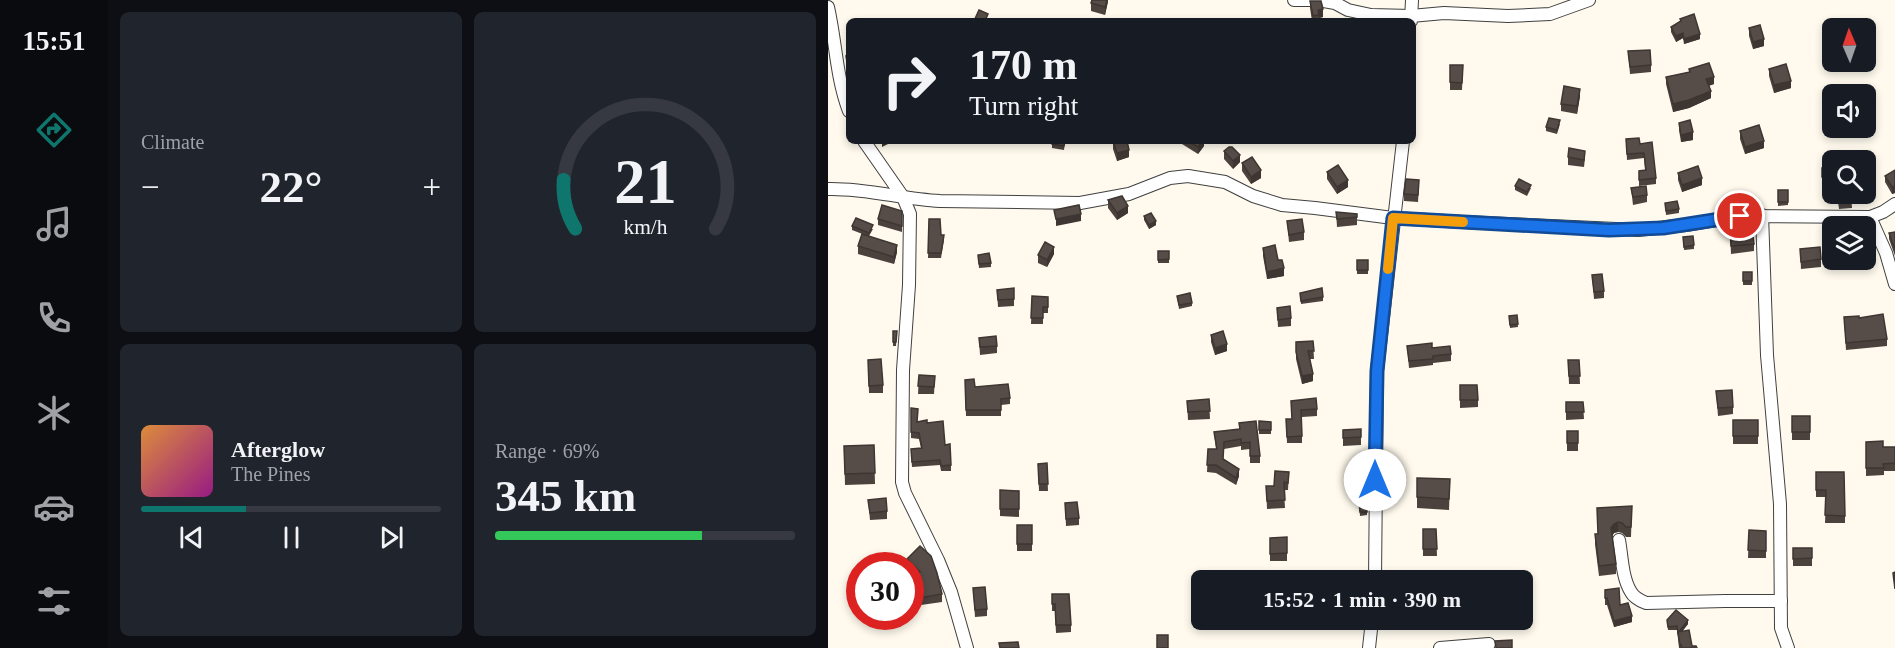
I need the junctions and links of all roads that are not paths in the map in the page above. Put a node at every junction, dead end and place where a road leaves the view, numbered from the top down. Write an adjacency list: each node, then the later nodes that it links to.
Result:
1 (1294, 0): 5 (street)
2 (1412, 0): 5 (street)
3 (1589, 0): 5 (street)
4 (828, 7): 6 (street)
5 (1411, 18)
6 (846, 101)
7 (866, 144): 10 (street)
8 (1403, 144): 15 (street)
9 (828, 189): 10 (street)
10 (903, 197): 15 (street); 23 (street)
11 (1895, 204): 13 (street)
12 (1762, 215): 14 (street); 15 (street); 20 (street)
13 (1873, 216)
14 (1822, 217)
15 (1393, 218): 19 (street)
16 (1876, 230): 17 (street)
17 (1895, 284)
18 (1619, 540): 20 (street)
19 (1375, 570)
20 (1781, 601): 26 (street)
21 (1371, 630): 24 (street)
22 (1489, 644): 25 (street)
23 (967, 648)
24 (1369, 648)
25 (1440, 648)
26 (1788, 648)

